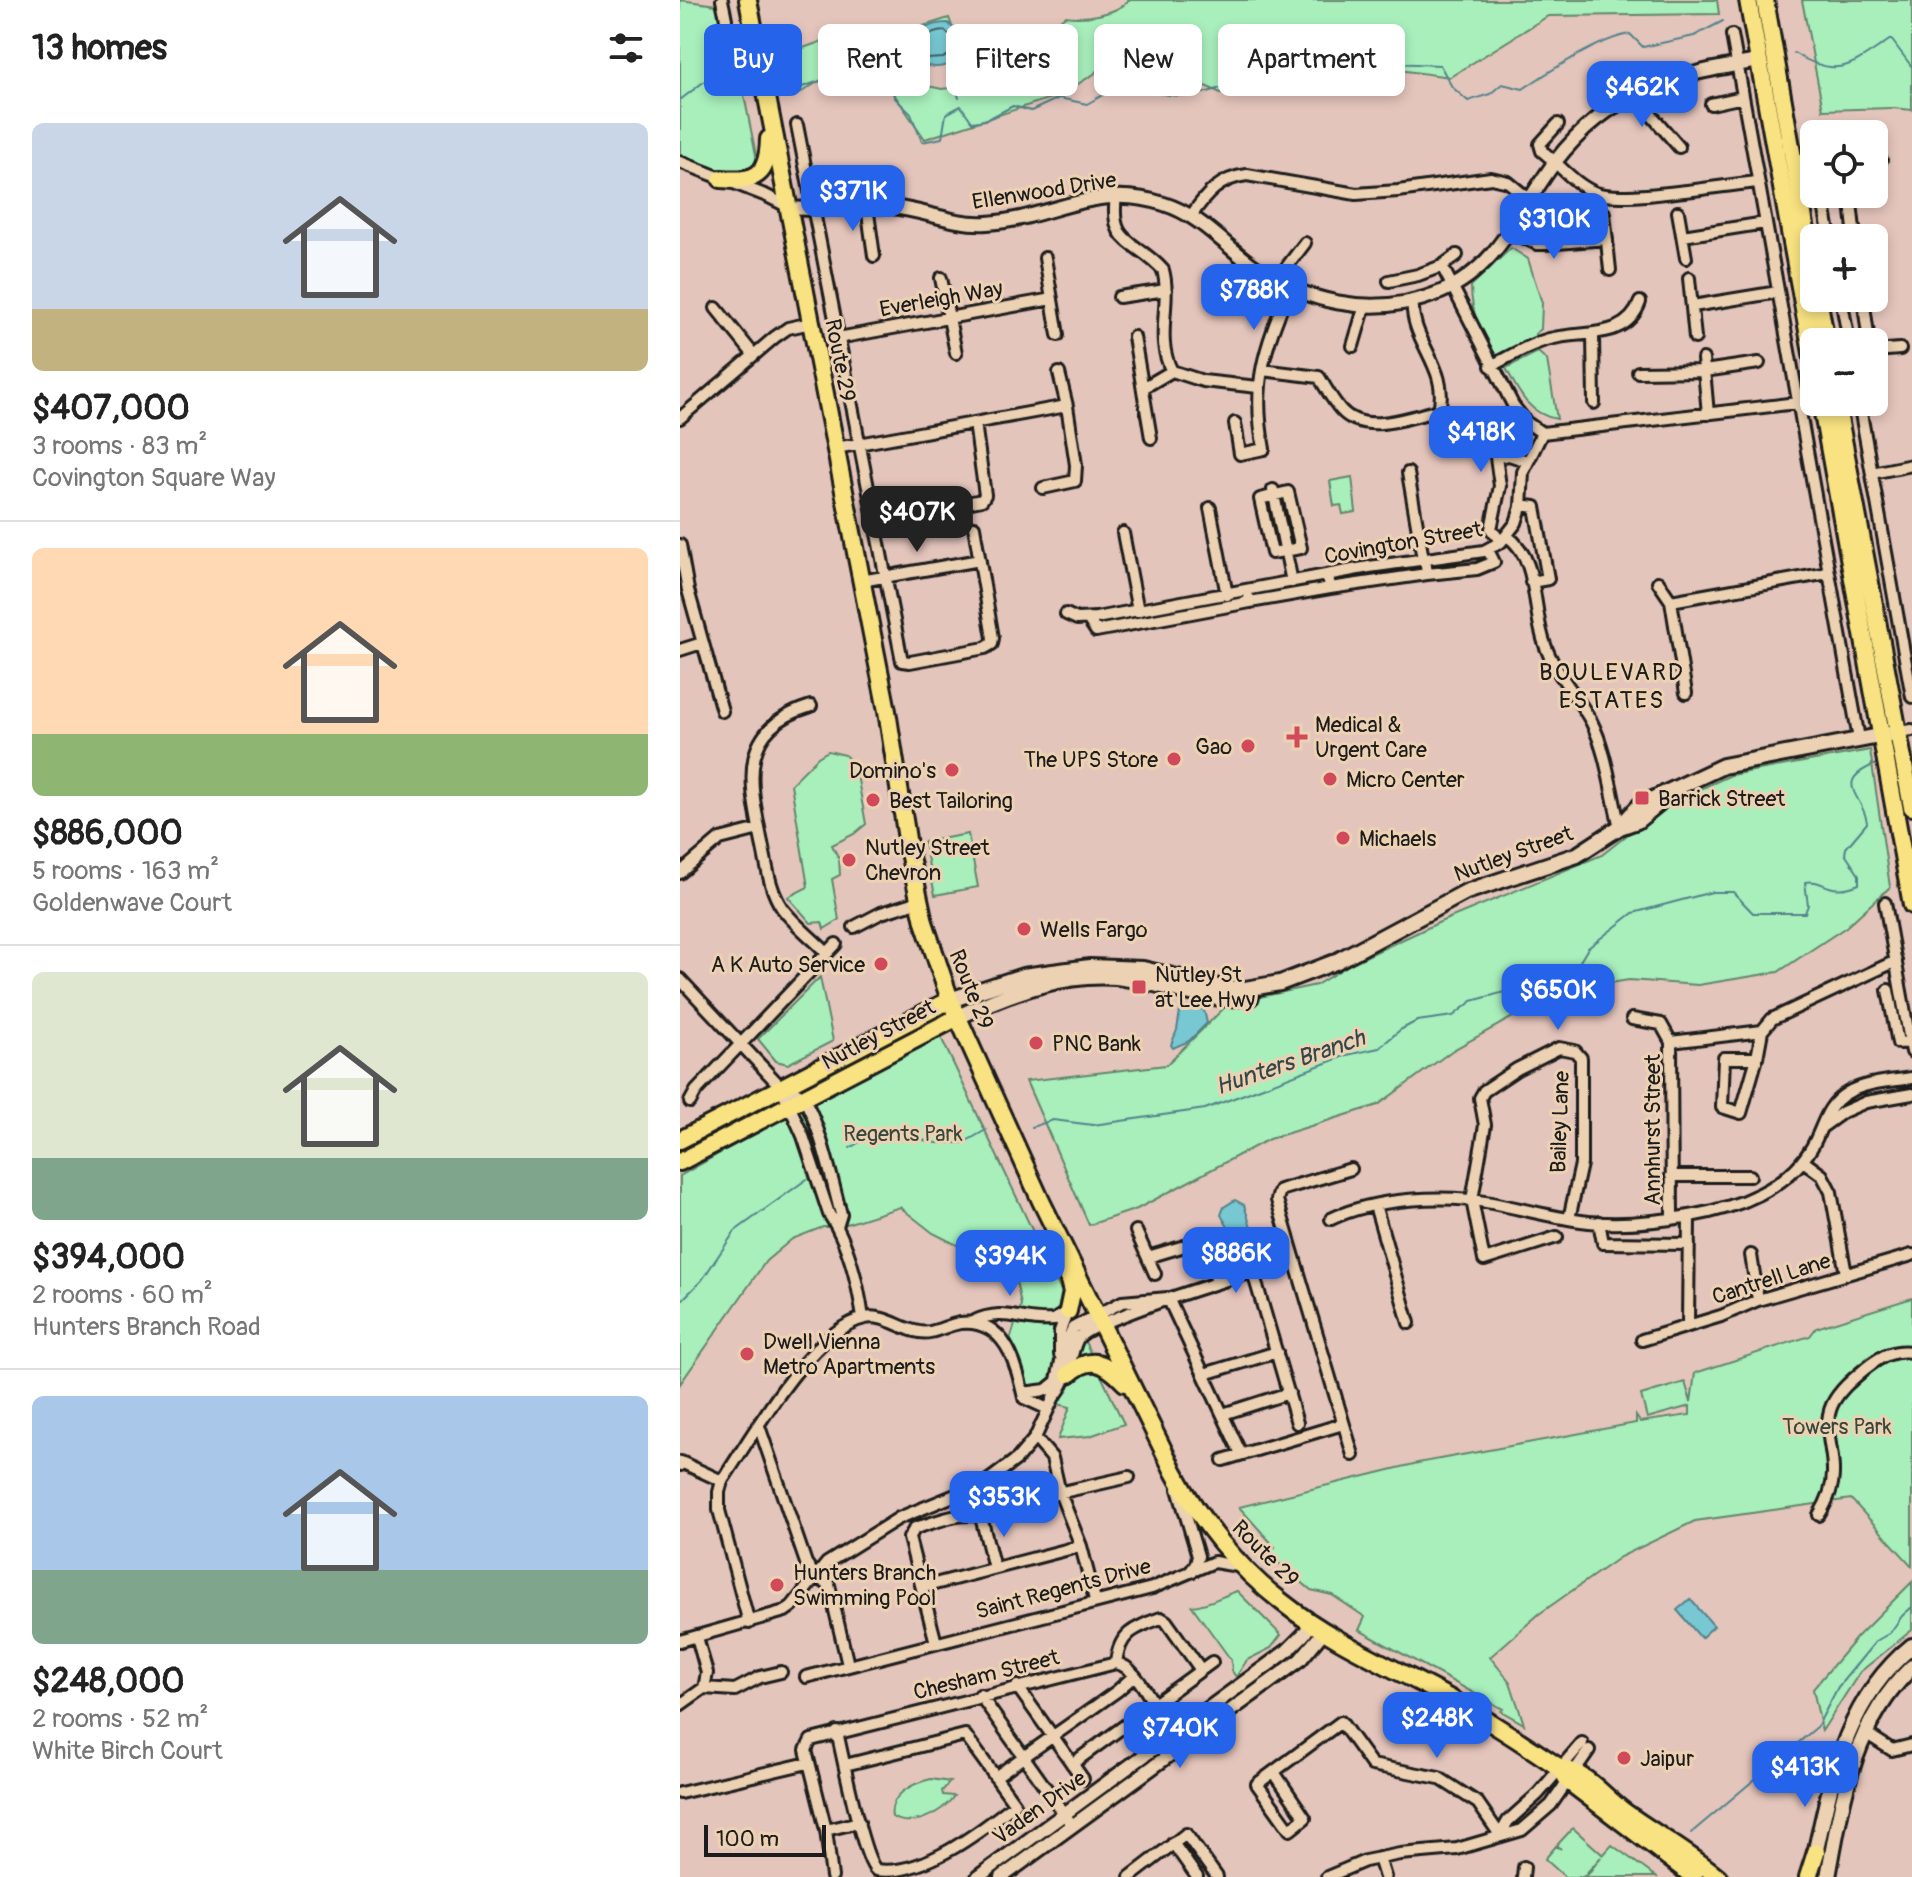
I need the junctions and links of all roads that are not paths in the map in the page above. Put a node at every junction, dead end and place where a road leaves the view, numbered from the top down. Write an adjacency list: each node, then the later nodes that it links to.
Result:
1 (722, 0): 5 (street)
2 (748, 0): 13 (main road, Route 29)
3 (1748, 0): 7 (main road)
4 (1765, 0): 30 (main road)
5 (726, 19)
6 (1732, 35): 8 (street)
7 (1759, 61): 8 (street, Ellenwood Drive); 58 (main road)
8 (1736, 65): 10 (street, Ellenwood Drive); 11 (street)
9 (1607, 83): 10 (street)
10 (1638, 93): 16 (street); 17 (street, Ellenwood Drive)
11 (1743, 97): 12 (street); 20 (street)
12 (1711, 104)
13 (770, 114): 19 (main road); 24 (main road, Route 29)
14 (1558, 124): 17 (street)
15 (797, 125): 25 (street)
16 (1679, 147)
17 (1556, 161): 20 (street); 22 (street, Ellenwood Drive)
18 (680, 162): 19 (street)
19 (721, 179): 24 (street)
20 (1758, 182): 29 (street)
21 (1116, 196): 23 (street, Ellenwood Drive); 28 (street, Ellenwood Drive); 47 (street)
22 (1530, 200): 28 (street); 31 (street, Ellenwood Drive)
23 (867, 206): 25 (street, Ellenwood Drive); 36 (street)
24 (789, 208): 25 (street, Ellenwood Drive); 57 (main road, Route 29)
25 (813, 209): 62 (street)
26 (1678, 212): 32 (street)
27 (1604, 213): 33 (street)
28 (1191, 216): 43 (street, Ellenwood Drive)
29 (1765, 223): 32 (street); 48 (street)
30 (1805, 224)
31 (1511, 231): 33 (street); 45 (street, Ellenwood Drive)
32 (1683, 236): 38 (street)
33 (1607, 239): 40 (street)
34 (1305, 243): 43 (street)
35 (1457, 255): 39 (street)
36 (874, 256)
37 (1045, 258): 50 (street)
38 (1686, 258)
39 (1442, 266): 44 (street); 45 (street)
40 (1610, 270)
41 (941, 278): 56 (street)
42 (1689, 278): 54 (street)
43 (1276, 281): 46 (street, Ellenwood Drive)
44 (1389, 281)
45 (1452, 286): 51 (street, Ellenwood Drive); 71 (street)
46 (1289, 289): 53 (street, Ellenwood Drive); 72 (street)
47 (1166, 290): 49 (street); 73 (street)
48 (1778, 292): 54 (street); 81 (street)
49 (1119, 297)
50 (1052, 299): 56 (street, Everleigh Way); 60 (street)
51 (1413, 300): 53 (street, Ellenwood Drive); 72 (street)
52 (1640, 302): 59 (street)
53 (1365, 305): 64 (street)
54 (1693, 306): 63 (street)
55 (716, 308): 68 (street)
56 (948, 317): 62 (street, Everleigh Way); 67 (street)
57 (811, 323): 68 (street); 93 (main road, Route 29)
58 (1807, 328)
59 (1593, 334): 71 (street); 79 (street)
60 (1058, 335)
61 (1134, 337): 78 (street)
62 (838, 338): 92 (street)
63 (1695, 338)
64 (1353, 346)
65 (1900, 349): 66 (street)
66 (1888, 350)
67 (956, 353)
68 (753, 354): 87 (street)
69 (1703, 359): 74 (street)
70 (1759, 363): 74 (street)
71 (1491, 366): 90 (street)
72 (1262, 370): 77 (street)
73 (1172, 371): 77 (street); 78 (street)
74 (1704, 371): 75 (street); 83 (street)
75 (1638, 372)
76 (1059, 373): 82 (street)
77 (1258, 387): 89 (street)
78 (1143, 388): 91 (street)
79 (1594, 403)
80 (1800, 403): 81 (street)
81 (1797, 404): 83 (street); 110 (street)
82 (1067, 406): 88 (street); 98 (street)
83 (1708, 414): 90 (street)
84 (1824, 416): 131 (main road)
85 (1839, 416): 131 (main road)
86 (1862, 416): 97 (street)
87 (680, 418)
88 (975, 423): 92 (street); 102 (street)
89 (1235, 423)
90 (1542, 433): 94 (street, Covington Street)
91 (1151, 438)
92 (859, 444): 93 (street); 102 (street)
93 (836, 448): 114 (main road, Route 29)
94 (1527, 461): 100 (street, Covington Street); 105 (street)
95 (1912, 465): 97 (street)
96 (1408, 473): 108 (street)
97 (1872, 473): 128 (street)
98 (1043, 488)
99 (1273, 492): 115 (street)
100 (1521, 505): 105 (street, Covington Street); 116 (street)
101 (1210, 508): 119 (street)
102 (874, 521): 113 (street)
103 (974, 527): 109 (street)
104 (1123, 533): 122 (street)
105 (1504, 539): 107 (street, Covington Street); 116 (street)
106 (680, 545): 125 (street)
107 (1488, 550): 108 (street, Covington Street); 111 (street)
108 (1424, 559): 111 (street); 112 (street, Covington Street)
109 (980, 560): 113 (street); 113 (street)
110 (1828, 573): 121 (street); 132 (street)
111 (1427, 574): 118 (street)
112 (1328, 575): 115 (street, Covington Street); 118 (street)
113 (885, 576): 114 (street)
114 (861, 581): 137 (main road, Route 29)
115 (1292, 582): 120 (street, Covington Street)
116 (1531, 582): 134 (street)
117 (1658, 582): 121 (street)
118 (1330, 588): 120 (street)
119 (1227, 595): 120 (street, Covington Street); 122 (street, Covington Street)
120 (1249, 596): 124 (street)
121 (1671, 601): 127 (street)
122 (1138, 611): 124 (street, Covington Street)
123 (1066, 614): 124 (street, Covington Street)
124 (1088, 619)
125 (702, 643): 126 (street); 130 (street)
126 (680, 650)
127 (1686, 693)
128 (1912, 697)
129 (811, 706): 135 (street)
130 (722, 711)
131 (1897, 733): 132 (main road, Nutley Street); 133 (main road); 139 (main road)
132 (1859, 739): 134 (main road, Nutley Street)
133 (1912, 807)
134 (1620, 827): 144 (main road, Nutley Street)
135 (759, 829): 136 (street); 142 (street)
136 (680, 873)
137 (920, 901): 140 (street); 147 (main road, Route 29)
138 (1885, 903): 143 (street)
139 (1912, 905)
140 (854, 927)
141 (836, 944): 142 (street)
142 (826, 952): 151 (street)
143 (1896, 961): 150 (street); 153 (street)
144 (1335, 962): 147 (main road, Nutley Street); 148 (main road, Nutley Street)
145 (680, 979): 151 (street)
146 (1888, 990): 153 (street)
147 (950, 1000): 148 (main road, Route 29); 156 (main road, Nutley Street)
148 (958, 1017): 159 (main road, Nutley Street); 175 (main road, Route 29)
149 (1632, 1019): 152 (street)
150 (1762, 1031): 152 (street); 154 (street)
151 (741, 1042): 156 (street); 158 (street)
152 (1671, 1042): 165 (street, Annhurst Street)
153 (1911, 1047)
154 (1757, 1058): 154 (street)
155 (1912, 1078): 160 (street)
156 (781, 1087): 159 (street); 159 (street); 161 (main road, Nutley Street)
157 (1912, 1094): 160 (street)
158 (690, 1102)
159 (796, 1102): 163 (main road, Nutley Street); 174 (street); 174 (street)
160 (1822, 1127): 162 (street)
161 (680, 1140)
162 (1803, 1161): 169 (street); 185 (street)
163 (680, 1162)
164 (1351, 1169): 182 (street)
165 (1671, 1176): 166 (street); 170 (street, Annhurst Street)
166 (1750, 1176)
167 (1472, 1200): 168 (street); 172 (street); 172 (street, Bailey Lane); 177 (street)
168 (1375, 1205): 171 (street); 193 (street)
169 (1689, 1216): 170 (street); 178 (street)
170 (1672, 1218): 173 (street)
171 (1331, 1219)
172 (1569, 1219): 173 (street)
173 (1599, 1222): 178 (street)
174 (837, 1227): 190 (street)
175 (1055, 1228): 189 (main road); 191 (main road, Route 29)
176 (1136, 1231): 181 (street)
177 (1557, 1237)
178 (1689, 1244): 194 (street)
179 (1751, 1255): 188 (street)
180 (1912, 1255): 185 (street, Cantrell Lane)
181 (1148, 1257): 184 (street); 186 (street)
182 (1294, 1259): 183 (street); 206 (street)
183 (1253, 1272): 186 (street); 196 (street)
184 (1155, 1274)
185 (1846, 1274): 188 (street, Cantrell Lane)
186 (1217, 1283): 187 (street)
187 (1168, 1298): 191 (street); 199 (street)
188 (1758, 1300): 194 (street, Cantrell Lane)
189 (1068, 1311): 192 (street); 198 (street)
190 (863, 1318): 192 (street); 207 (street)
191 (1099, 1319): 198 (street); 201 (main road, Route 29)
192 (970, 1323): 200 (street)
193 (1409, 1323)
194 (1688, 1326): 195 (street, Cantrell Lane)
195 (1642, 1340)
196 (1277, 1352): 199 (street); 202 (street)
197 (1912, 1352): 219 (street)
198 (1062, 1372): 200 (street); 201 (main road); 203 (street)
199 (1204, 1374): 204 (street)
200 (1026, 1393): 203 (street)
201 (1135, 1393): 213 (main road, Route 29)
202 (1289, 1393): 204 (street); 205 (street)
203 (1050, 1404): 208 (street)
204 (1223, 1414): 209 (street)
205 (1297, 1423)
206 (1343, 1424): 209 (street); 210 (street)
207 (759, 1426): 215 (street); 225 (street)
208 (1035, 1438): 216 (street); 217 (street)
209 (1241, 1454): 211 (street)
210 (1353, 1455)
211 (1223, 1460)
212 (680, 1465): 215 (street)
213 (1174, 1472): 223 (main road, Route 29); 224 (street)
214 (1129, 1477): 216 (street)
215 (722, 1481): 228 (street)
216 (1060, 1493): 218 (street); 221 (street)
217 (952, 1498): 220 (street); 225 (street)
218 (996, 1507)
219 (1819, 1515)
220 (958, 1517): 222 (street); 226 (street)
221 (1081, 1546): 222 (street); 227 (street)
222 (994, 1568): 226 (street)
223 (1244, 1568): 224 (street, Saint Regents Drive); 229 (main road, Route 29)
224 (1191, 1571): 227 (street, Saint Regents Drive)
225 (815, 1576): 228 (street); 236 (street)
226 (923, 1587): 232 (street)
227 (1095, 1600): 232 (street, Saint Regents Drive)
228 (749, 1623): 230 (street)
229 (1318, 1626): 257 (main road, Route 29); 261 (street, Vaden Drive); 263 (street, Vaden Drive)
230 (697, 1637): 231 (street); 243 (street)
231 (680, 1641)
232 (936, 1643): 236 (street, Saint Regents Drive)
233 (1912, 1646): 267 (main road)
234 (1212, 1662): 238 (street)
235 (1116, 1663): 238 (street); 240 (street); 242 (street, Chesham Street)
236 (848, 1665): 241 (street, Saint Regents Drive)
237 (1912, 1667): 248 (main road)
238 (1201, 1670): 245 (street)
239 (781, 1672): 243 (street)
240 (1134, 1676): 245 (street); 249 (street)
241 (806, 1677)
242 (1017, 1686): 244 (street, Chesham Street); 249 (street)
243 (704, 1688): 246 (street)
244 (980, 1695): 247 (street, Chesham Street); 252 (street)
245 (1154, 1704): 254 (street)
246 (680, 1705)
247 (837, 1732): 253 (street, Chesham Street); 255 (street)
248 (1864, 1732): 250 (street); 280 (main road)
249 (1051, 1735): 252 (street); 254 (street)
250 (1912, 1745)
251 (1586, 1746): 257 (street)
252 (1023, 1756): 258 (street); 261 (street)
253 (808, 1763): 260 (street); 264 (street)
254 (1072, 1764): 259 (street)
255 (845, 1765): 258 (street); 262 (street)
256 (1274, 1772): 256 (street); 265 (street)
257 (1568, 1773): 265 (street); 265 (street); 277 (main road, Route 29); 278 (main road, Route 29)
258 (995, 1777): 262 (street)
259 (1083, 1779)
260 (680, 1793)
261 (1065, 1814): 263 (street); 270 (street, Vaden Drive)
262 (859, 1822): 264 (street)
263 (1072, 1825): 271 (street, Vaden Drive)
264 (826, 1830): 269 (street)
265 (1500, 1835): 268 (street)
266 (1173, 1843): 272 (street); 273 (street); 274 (street)
267 (1816, 1852): 279 (main road)
268 (1379, 1858): 275 (street); 276 (street)
269 (832, 1877)
270 (978, 1877)
271 (1002, 1877)
272 (1130, 1877)
273 (1197, 1877)
274 (1217, 1877)
275 (1327, 1877)
276 (1385, 1877)
277 (1694, 1877)
278 (1718, 1877)
279 (1809, 1877)
280 (1828, 1877)

